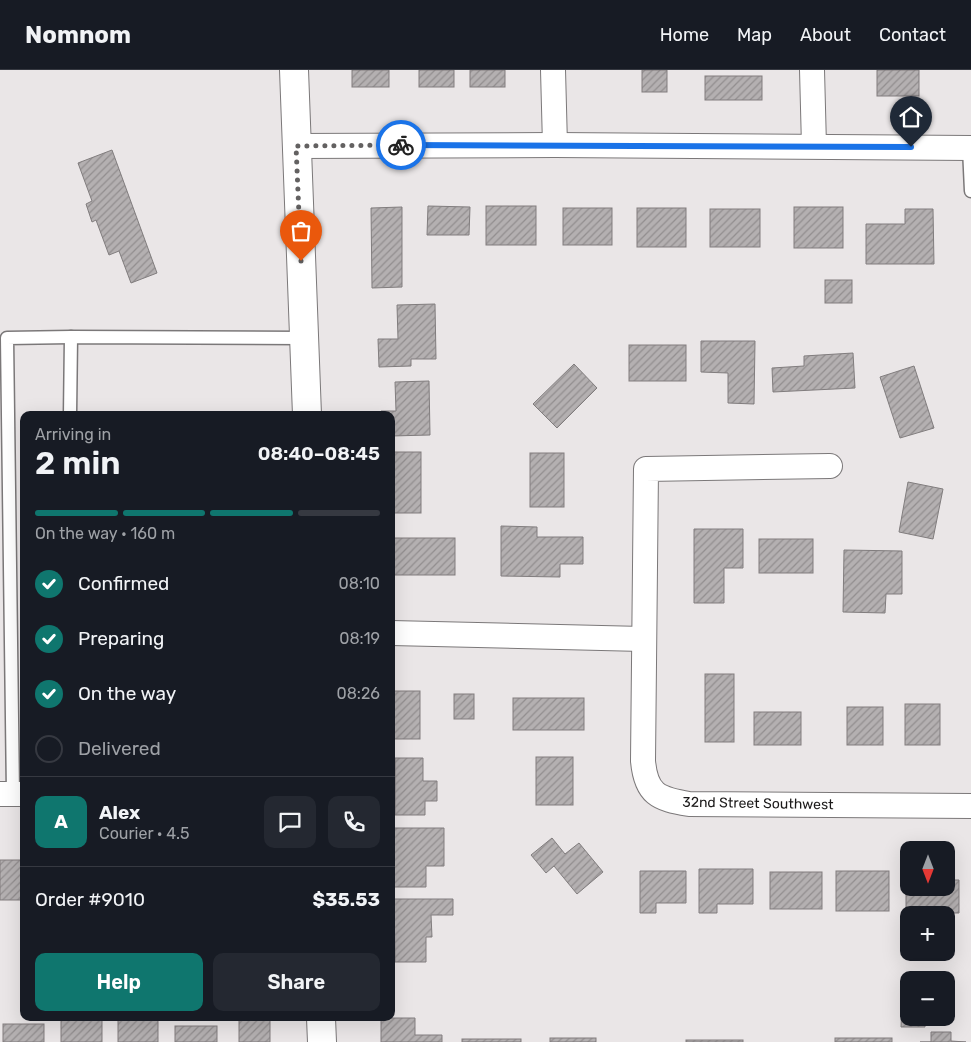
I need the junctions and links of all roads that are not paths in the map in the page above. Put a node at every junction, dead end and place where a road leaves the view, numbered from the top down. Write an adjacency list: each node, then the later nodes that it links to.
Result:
1 (294, 70): 5 (street)
2 (553, 70): 4 (street)
3 (812, 70): 6 (street)
4 (555, 145): 5 (street); 6 (street)
5 (296, 146): 10 (street)
6 (814, 146): 7 (street)
7 (970, 148): 8 (lane)
8 (971, 191)
9 (71, 337): 10 (lane); 11 (lane); 16 (lane)
10 (304, 338): 12 (street)
11 (70, 411)
12 (306, 411)
13 (830, 466): 15 (street, 32nd Street Southwest)
14 (395, 633): 15 (street)
15 (644, 639): 17 (street, 32nd Street Southwest)
16 (12, 794)
17 (971, 806)
18 (321, 1021): 19 (street)
19 (322, 1042)

